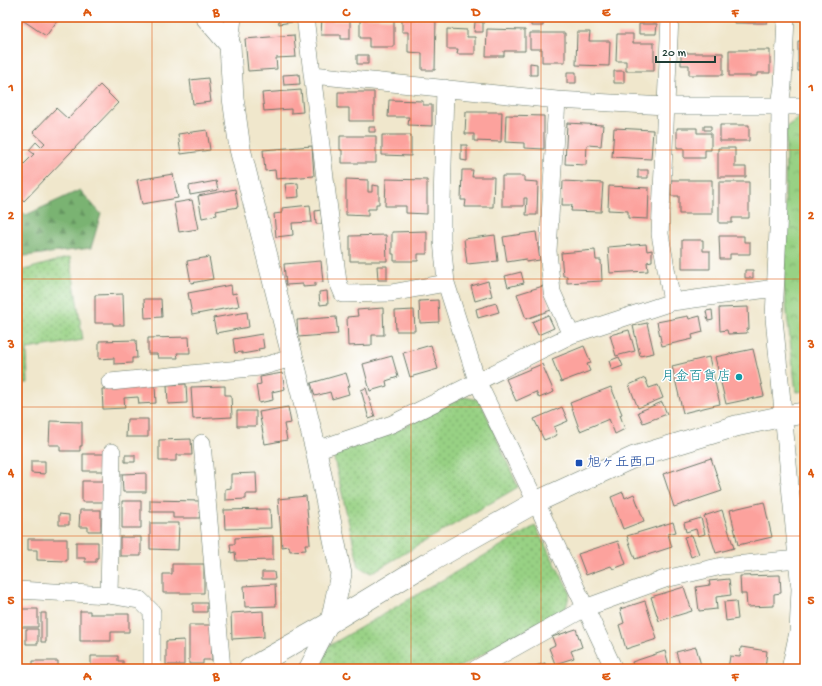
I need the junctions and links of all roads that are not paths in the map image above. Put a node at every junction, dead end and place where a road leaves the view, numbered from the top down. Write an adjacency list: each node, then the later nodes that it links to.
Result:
1 (206, 17): 6 (street)
2 (232, 17): 6 (street)
3 (305, 17): 7 (street)
4 (670, 17): 10 (street)
5 (786, 17): 11 (street)
6 (230, 45): 17 (street)
7 (313, 75): 8 (street); 13 (street)
8 (445, 88): 9 (street); 13 (street)
9 (557, 100): 10 (street); 16 (street)
10 (665, 106): 11 (street); 15 (street)
11 (780, 106): 12 (street); 14 (street)
12 (805, 106)
13 (446, 283): 18 (street)
14 (775, 288): 15 (street); 21 (street)
15 (672, 302): 16 (street)
16 (570, 335): 18 (street)
17 (292, 358): 19 (street); 23 (street)
18 (477, 381): 23 (street); 25 (street)
19 (110, 382)
20 (805, 413): 21 (street)
21 (784, 416): 25 (street); 26 (street)
22 (202, 443): 32 (street)
23 (316, 450): 30 (street)
24 (112, 452): 28 (street)
25 (536, 502): 29 (street); 30 (street)
26 (798, 559): 29 (street); 37 (street)
27 (17, 590): 28 (street)
28 (109, 595): 31 (street)
29 (585, 608): 35 (street); 36 (street)
30 (330, 622): 33 (street); 34 (street)
31 (152, 669)
32 (222, 669)
33 (249, 669)
34 (307, 669)
35 (476, 669)
36 (614, 669)
37 (790, 669)

